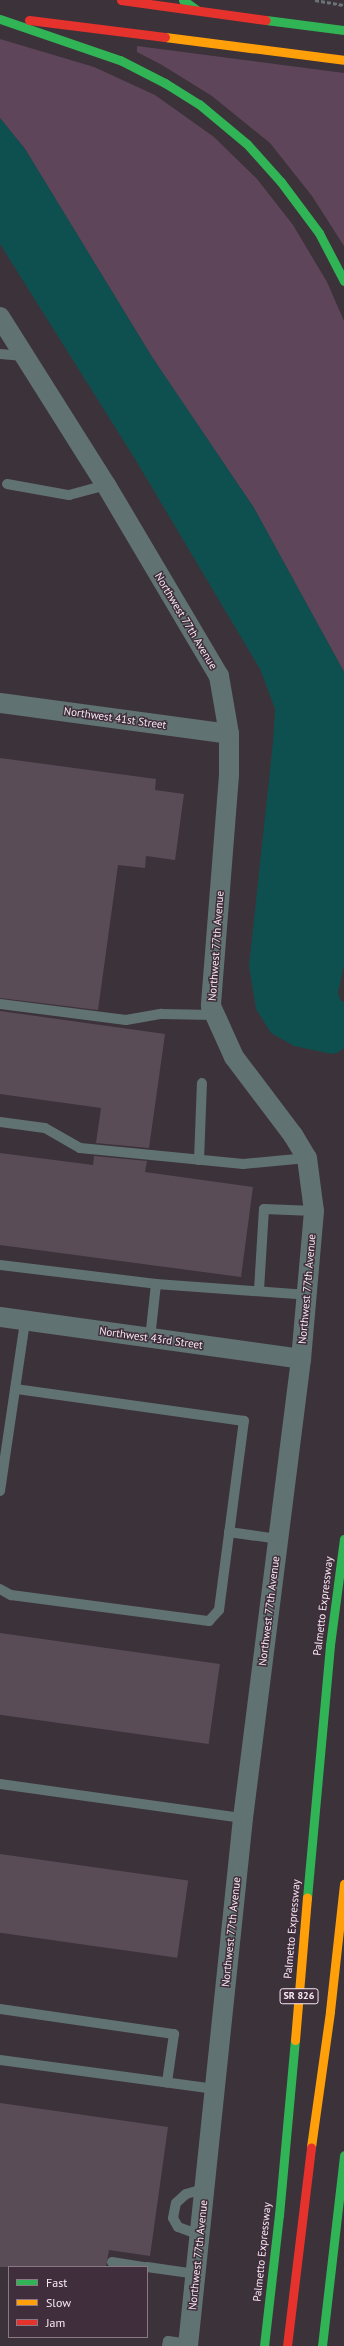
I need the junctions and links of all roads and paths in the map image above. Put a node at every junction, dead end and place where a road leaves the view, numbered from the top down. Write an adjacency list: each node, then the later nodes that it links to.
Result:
1 (121, 0): 5 (main road)
2 (183, 0): 5 (main road)
3 (315, 0): 4 (path)
4 (344, 5)
5 (197, 10): 7 (main road)
6 (0, 18): 8 (main road); 9 (main road)
7 (344, 30)
8 (344, 60)
9 (344, 281)
10 (0, 318): 12 (street, Northwest 77th Avenue)
11 (0, 354): 12 (lane)
12 (24, 356): 14 (street, Northwest 77th Avenue)
13 (7, 484): 14 (lane)
14 (106, 485): 16 (street, Northwest 77th Avenue)
15 (0, 703): 16 (street, Northwest 41st Street)
16 (229, 734): 18 (street, Northwest 77th Avenue)
17 (0, 1004): 18 (lane)
18 (215, 1015): 21 (street, Northwest 77th Avenue)
19 (202, 1083): 22 (lane)
20 (0, 1122): 22 (lane)
21 (307, 1158): 22 (lane); 23 (street, Northwest 77th Avenue)
22 (199, 1160)
23 (314, 1211): 26 (lane); 27 (street, Northwest 77th Avenue)
24 (0, 1265): 25 (lane)
25 (156, 1284): 26 (lane); 30 (lane)
26 (259, 1290): 27 (lane)
27 (308, 1294): 31 (street, Northwest 77th Avenue)
28 (0, 1317): 29 (street, Northwest 43rd Street)
29 (25, 1321): 30 (street, Northwest 43rd Street); 32 (lane)
30 (150, 1338): 31 (street, Northwest 43rd Street)
31 (301, 1359): 35 (street, Northwest 77th Avenue)
32 (15, 1389): 33 (lane); 34 (lane)
33 (0, 1491)
34 (229, 1532): 35 (lane); 37 (lane)
35 (278, 1539): 39 (street, Northwest 77th Avenue)
36 (344, 1539): 54 (main road, Palmetto Expressway / SR 826)
37 (0, 1589)
38 (0, 1784): 39 (lane)
39 (243, 1818): 44 (street, Northwest 77th Avenue)
40 (344, 1884): 55 (main road)
41 (0, 2009): 43 (lane)
42 (0, 2060): 43 (lane)
43 (167, 2082): 44 (lane)
44 (215, 2089): 46 (street, Northwest 77th Avenue)
45 (344, 2155): 56 (main road)
46 (204, 2189): 47 (street, Northwest 77th Avenue); 47 (lane)
47 (200, 2235): 51 (street, Northwest 77th Avenue)
48 (112, 2262): 49 (lane)
49 (139, 2266)
50 (148, 2267): 51 (lane)
51 (196, 2274): 52 (street, Northwest 77th Avenue)
52 (189, 2345): 53 (lane)
53 (167, 2346)
54 (264, 2346)
55 (287, 2346)
56 (322, 2346)

